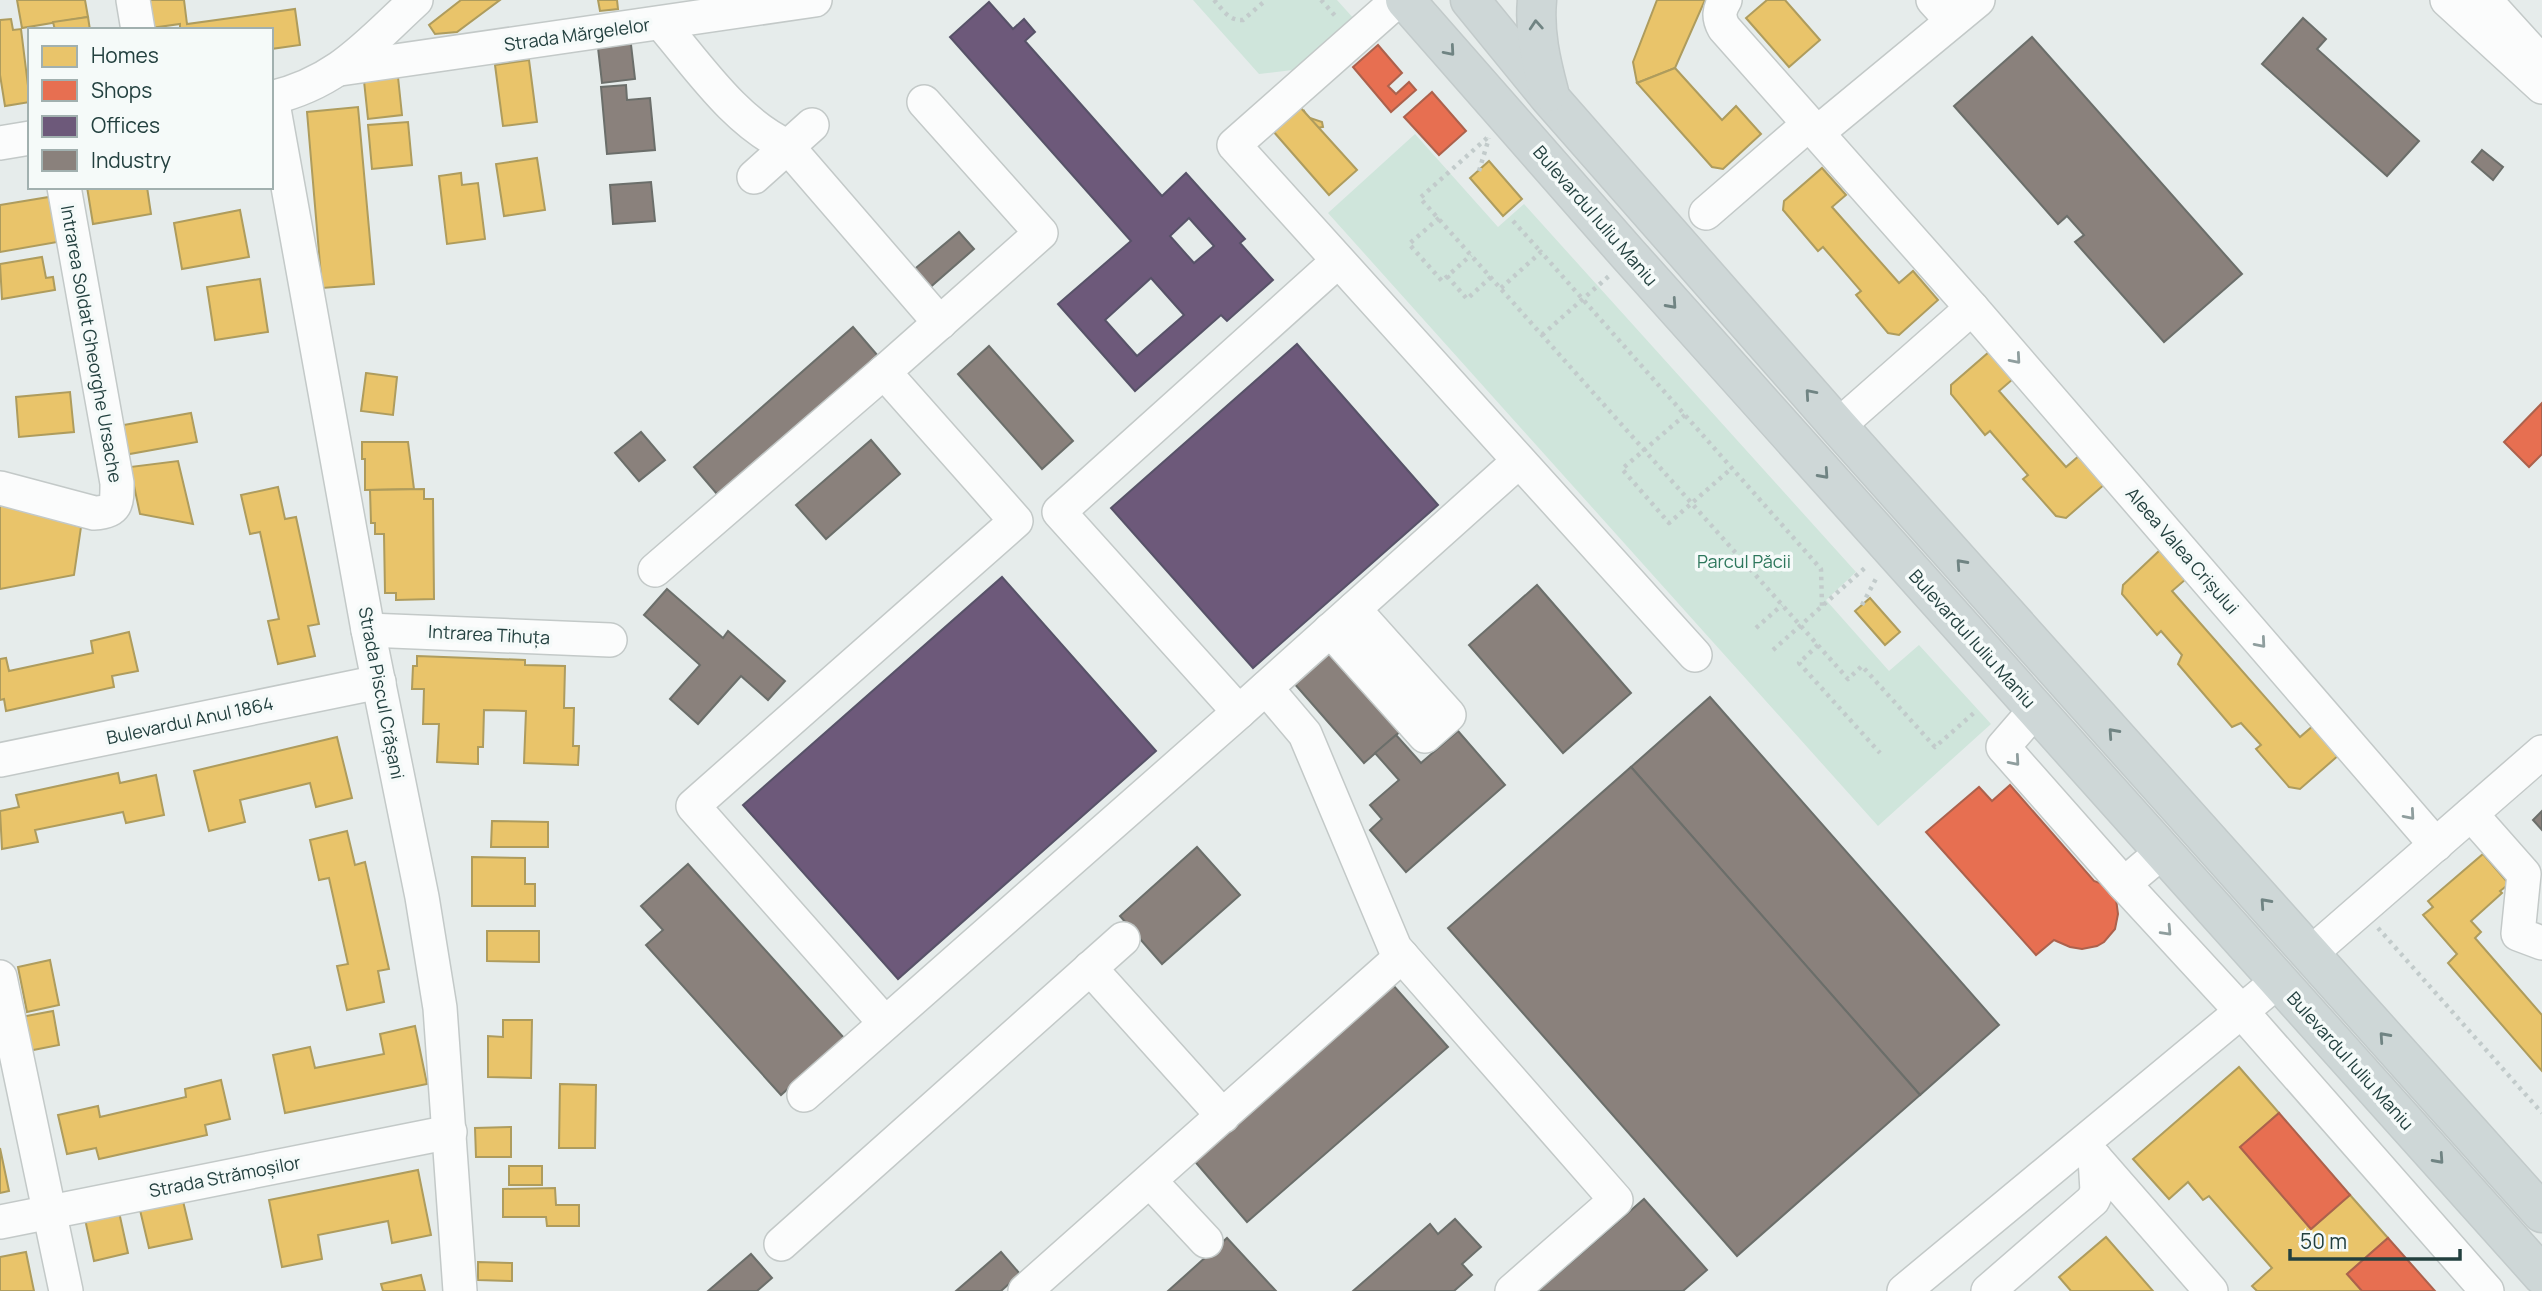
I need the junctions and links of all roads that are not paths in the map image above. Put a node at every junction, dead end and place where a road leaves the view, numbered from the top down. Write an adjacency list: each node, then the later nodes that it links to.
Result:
1 (133, 0): 14 (street)
2 (416, 0): 16 (street, Strada Mărgelelor)
3 (815, 0): 13 (street, Strada Mărgelelor)
4 (1398, 0): 30 (street)
5 (1405, 0): 45 (main road, Bulevardul Iuliu Maniu, one-way to 45)
6 (1470, 0): 19 (main road)
7 (1537, 0): 19 (main road, one-way to 7)
8 (1725, 0): 23 (street, Aleea Valea Crișului)
9 (1978, 0): 12 (street)
10 (2447, 0): 17 (street)
11 (2485, 0): 15 (street)
12 (1943, 11): 23 (street)
13 (660, 23): 16 (street, Strada Mărgelelor); 26 (street)
14 (138, 28)
15 (2542, 63)
16 (340, 69): 18 (street, Strada Mărgelelor)
17 (2542, 87)
18 (273, 97)
19 (1550, 98): 34 (main road, one-way to 19)
20 (924, 102): 32 (street)
21 (273, 109): 40 (street, Strada Piscul Crășani)
22 (812, 125): 26 (street)
23 (1813, 128): 29 (street); 31 (street, Aleea Valea Crișului)
24 (28, 138): 25 (street)
25 (0, 143)
26 (788, 146): 27 (street); 32 (street)
27 (754, 177)
28 (64, 189): 36 (street, Intrarea Soldat Gheorghe Ursache)
29 (1706, 213)
30 (1338, 261): 35 (street); 37 (street)
31 (1972, 308): 34 (street); 50 (street, Aleea Valea Crișului, one-way to 50)
32 (940, 323): 33 (street)
33 (884, 372): 38 (street); 39 (street)
34 (1838, 426): 55 (main road, one-way to 34)
35 (1519, 461): 42 (street); 44 (street)
36 (0, 488)
37 (1059, 512): 38 (street); 46 (street)
38 (1013, 524): 61 (street)
39 (655, 570)
40 (368, 630): 41 (street, Intrarea Tihuța); 43 (street, Strada Piscul Crășani)
41 (610, 640)
42 (1695, 655)
43 (379, 682): 48 (street, Bulevardul Anul 1864); 64 (street, Strada Piscul Crășani)
44 (1266, 688): 46 (street); 56 (street)
45 (2035, 710): 51 (main road, Bulevardul Iuliu Maniu); 52 (street, one-way to 52)
46 (1239, 712): 61 (street)
47 (2542, 752): 49 (street)
48 (0, 760)
49 (2472, 814): 50 (street); 54 (street)
50 (2436, 845): 55 (street)
51 (2162, 852): 52 (street); 59 (main road, Bulevardul Iuliu Maniu)
52 (2124, 884): 60 (street, one-way to 60)
53 (1123, 939): 57 (street)
54 (2542, 943)
55 (2310, 954): 68 (main road, one-way to 55)
56 (1402, 956): 63 (street); 76 (street)
57 (1090, 968): 63 (street); 71 (street)
58 (0, 977): 67 (street)
59 (2278, 981): 60 (street); 72 (main road, Bulevardul Iuliu Maniu, one-way to 72)
60 (2242, 1012): 65 (street); 77 (street); 80 (street)
61 (886, 1023): 62 (street)
62 (804, 1095)
63 (1223, 1116): 66 (street)
64 (450, 1132): 67 (street, Strada Strămoșilor); 74 (street, Strada Piscul Crășani)
65 (2095, 1158): 78 (street); 79 (street)
66 (1150, 1181): 70 (street); 75 (street)
67 (50, 1212): 69 (street, Strada Strămoșilor); 73 (street)
68 (2542, 1213)
69 (0, 1222)
70 (1206, 1241)
71 (781, 1244)
72 (2542, 1275)
73 (66, 1291)
74 (460, 1291)
75 (1026, 1291)
76 (1512, 1291)
77 (1904, 1291)
78 (1988, 1291)
79 (2210, 1291)
80 (2487, 1291)

